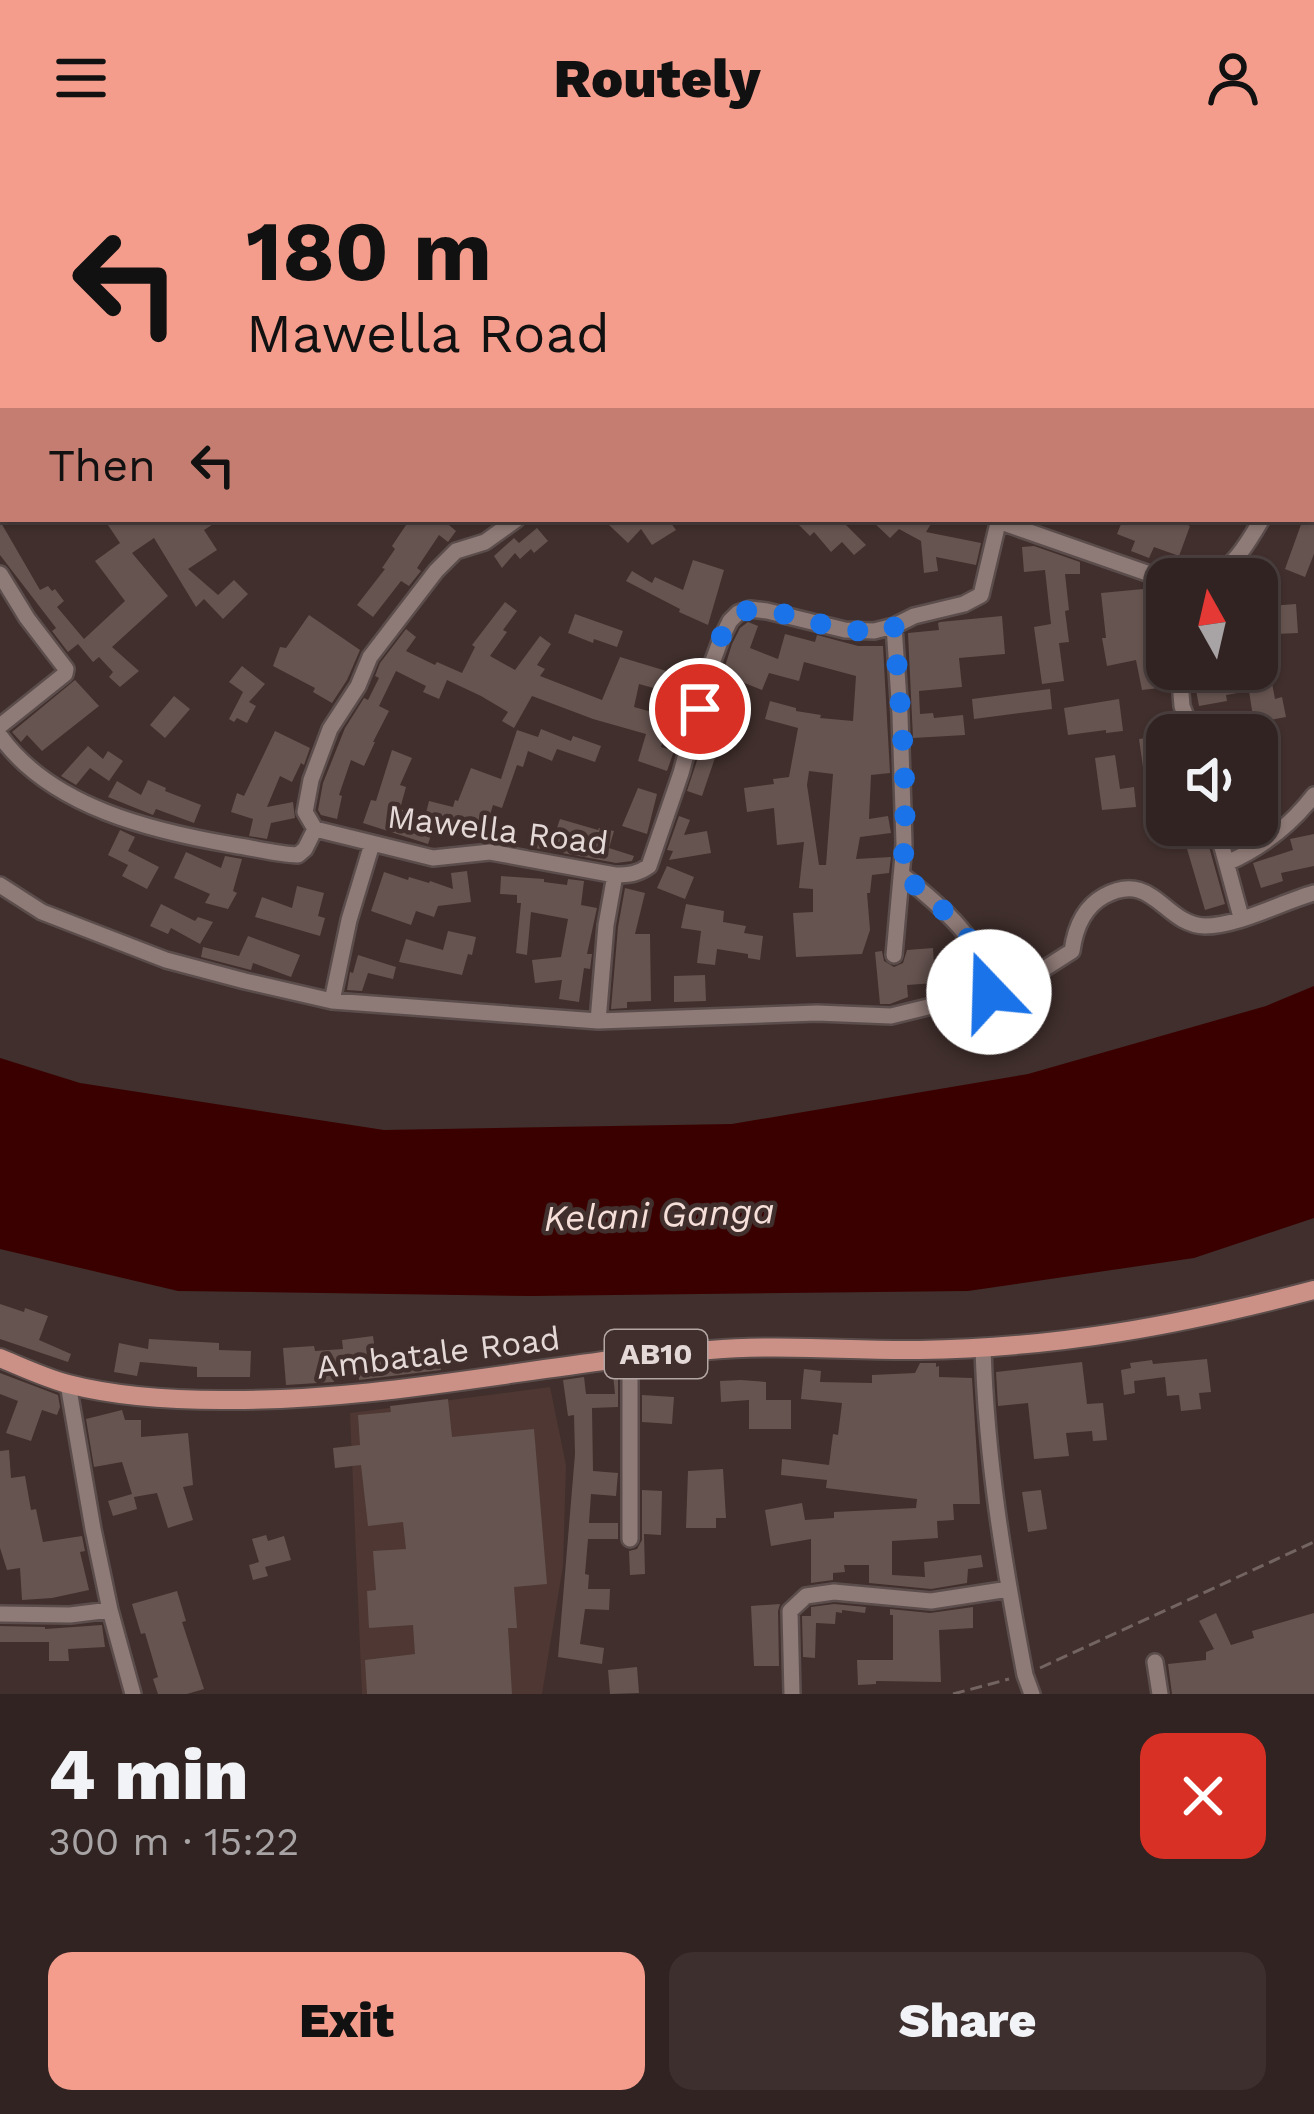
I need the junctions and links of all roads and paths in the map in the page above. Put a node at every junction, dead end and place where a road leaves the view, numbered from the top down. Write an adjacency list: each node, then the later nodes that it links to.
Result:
1 (513, 522): 12 (street)
2 (998, 522): 8 (street, Mawella Road)
3 (1005, 522): 6 (street)
4 (1260, 522): 5 (street)
5 (1239, 558)
6 (1146, 572)
7 (0, 574): 9 (street)
8 (894, 626): 16 (street, Mawella Road); 17 (street)
9 (0, 727)
10 (0, 736): 12 (street)
11 (1314, 795): 15 (street)
12 (315, 829): 13 (street, Mawella Road)
13 (372, 844): 16 (street, Mawella Road); 23 (street)
14 (1222, 846): 15 (street)
15 (1227, 863): 20 (street)
16 (615, 875): 24 (street)
17 (902, 875): 21 (street); 22 (street)
18 (0, 885): 23 (street)
19 (1314, 893): 20 (street)
20 (1241, 917): 22 (street)
21 (894, 955)
22 (989, 992): 24 (street)
23 (332, 1000): 24 (street)
24 (598, 1021)
25 (1314, 1290): 26 (main road, Ambatale Road / AB10)
26 (983, 1347): 27 (main road, Ambatale Road / AB10); 32 (street)
27 (630, 1357): 29 (main road, Ambatale Road / AB10); 30 (street)
28 (0, 1358): 29 (main road, Ambatale Road / AB10)
29 (68, 1384): 33 (street)
30 (630, 1539)
31 (1314, 1541): 36 (path)
32 (1009, 1589): 36 (street); 38 (street)
33 (110, 1610): 34 (street); 37 (street)
34 (0, 1614)
35 (1155, 1662): 41 (street)
36 (1025, 1675): 39 (path); 40 (street)
37 (133, 1694)
38 (792, 1694)
39 (952, 1694)
40 (1032, 1694)
41 (1160, 1694)

